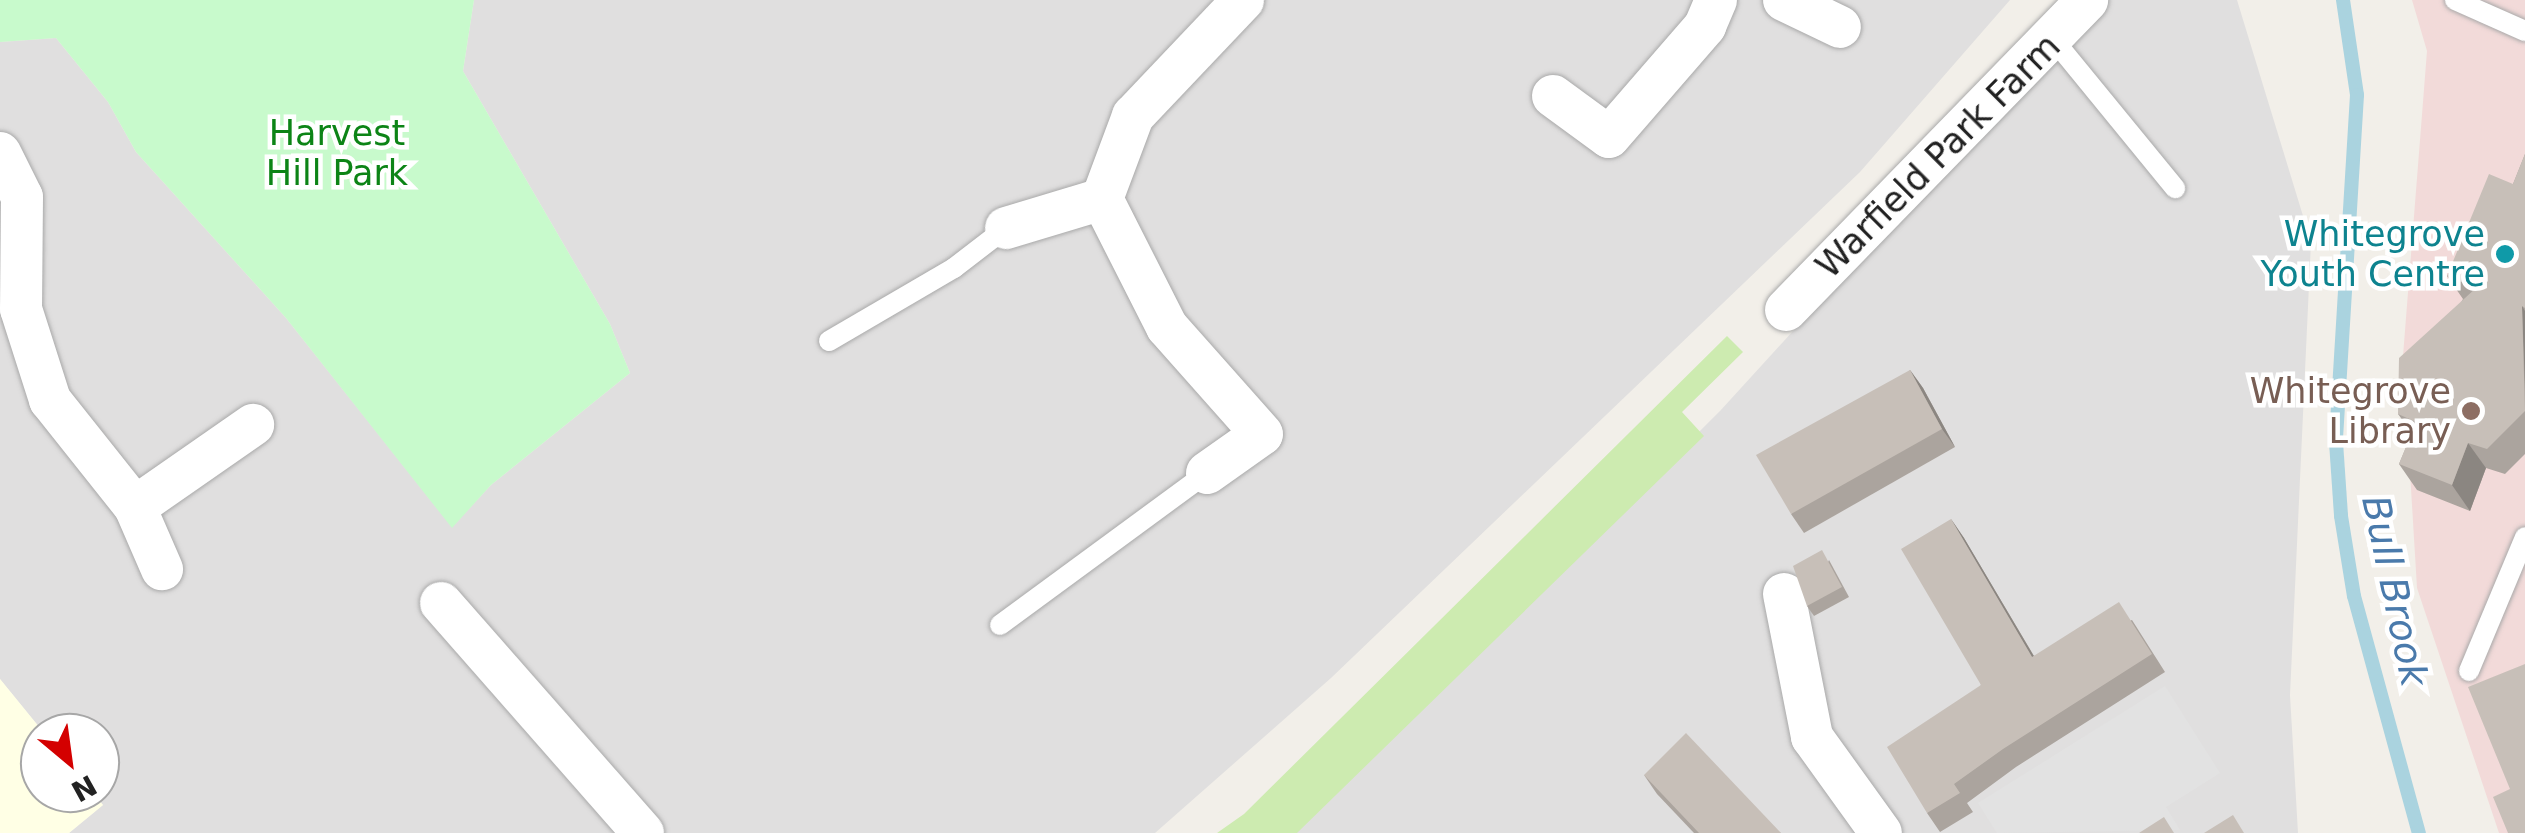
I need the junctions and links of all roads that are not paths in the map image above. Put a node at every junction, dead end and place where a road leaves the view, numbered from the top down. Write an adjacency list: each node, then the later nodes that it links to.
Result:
1 (1243, 0): 12 (street)
2 (1716, 0): 9 (street)
3 (1784, 0): 6 (street)
4 (2087, 0): 8 (street, Warfield Park Farm)
5 (2455, 0): 7 (lane)
6 (1840, 27)
7 (2525, 31)
8 (2054, 38): 11 (lane); 14 (street, Warfield Park Farm)
9 (1553, 96)
10 (0, 153): 15 (street)
11 (2175, 188)
12 (1102, 199): 13 (street); 18 (street)
13 (1006, 228): 16 (lane)
14 (1786, 310)
15 (11, 311): 19 (street)
16 (829, 341)
17 (252, 425): 19 (street)
18 (1207, 473): 24 (lane)
19 (135, 507): 21 (street)
20 (2525, 537): 25 (lane)
21 (162, 569)
22 (1784, 594): 27 (street)
23 (441, 603): 26 (street)
24 (1000, 625)
25 (2470, 671)
26 (643, 833)
27 (1881, 833)

